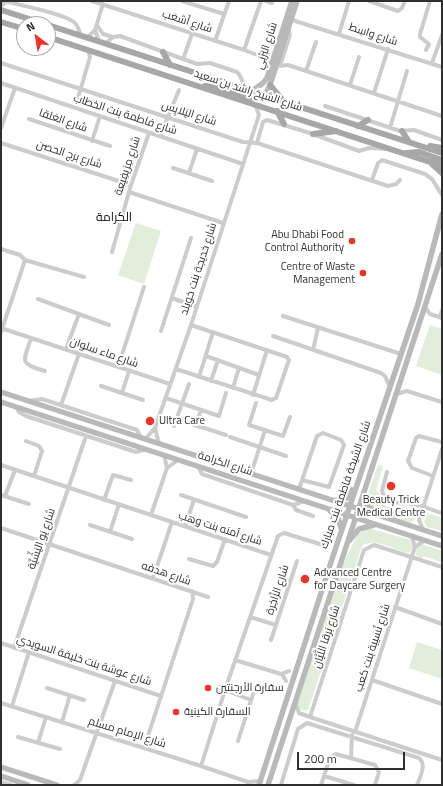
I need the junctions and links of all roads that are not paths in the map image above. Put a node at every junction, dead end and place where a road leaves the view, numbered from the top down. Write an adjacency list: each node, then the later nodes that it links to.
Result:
1 (6, 1): 15 (street); 28 (street)
2 (92, 1): 14 (street, شارع أشعَب)
3 (182, 1): 17 (street)
4 (229, 1): 17 (street)
5 (260, 1): 37 (street)
6 (266, 1): 13 (street)
7 (294, 1): 19 (main road, شارع البَرْنِي); 45 (main road, شارع البَرْنِي)
8 (349, 1): 26 (street)
9 (369, 1): 12 (street)
10 (404, 1): 12 (street)
11 (430, 1): 38 (street)
12 (378, 2)
13 (272, 3)
14 (106, 4): 23 (street); 25 (street, شارع أشعَب)
15 (1, 6)
16 (1, 10): 18 (main road)
17 (224, 14): 31 (street)
18 (20, 16)
19 (292, 16): 24 (main road, شارع البَرْنِي); 26 (street, شارع واسِط)
20 (1, 22): 21 (main road)
21 (16, 27)
22 (56, 28): 28 (main road, شارع الشيخ راشد بن سعيد)
23 (96, 28): 28 (street); 29 (street); 32 (street)
24 (288, 29): 44 (street); 52 (main road, شارع البَرْنِي)
25 (192, 34): 31 (street, شارع أشعَب); 43 (street)
26 (339, 34): 36 (street, شارع واسِط)
27 (442, 35): 47 (street)
28 (84, 37): 32 (main road, شارع الشيخ راشد بن سعيد)
29 (113, 37): 34 (street); 40 (street)
30 (56, 39): 35 (main road, شارع الشيخ راشد بن سعيد)
31 (215, 41): 37 (street, شارع أشعَب)
32 (99, 42): 34 (main road, شارع الشيخ راشد بن سعيد)
33 (316, 42): 53 (street)
34 (105, 44): 48 (main road, شارع الشيخ راشد بن سعيد)
35 (88, 49): 39 (main road, شارع الشيخ راشد بن سعيد); 41 (street)
36 (388, 49): 47 (street, شارع واسِط); 63 (street)
37 (244, 50): 45 (street, شارع أشعَب)
38 (426, 50)
39 (97, 52): 41 (street); 58 (main road, شارع الشيخ راشد بن سعيد)
40 (163, 52): 43 (street); 48 (main road)
41 (90, 57): 60 (street)
42 (359, 57): 57 (street)
43 (183, 59): 62 (street)
44 (282, 59): 49 (street); 50 (street)
45 (273, 60): 62 (main road, شارع البَرْنِي)
46 (1, 62): 60 (street, شارع اليَلايِس)
47 (432, 64): 51 (street, شارع واسِط)
48 (170, 65): 62 (main road, شارع الشيخ راشد بن سعيد)
49 (288, 65): 50 (street); 53 (street)
50 (280, 66): 52 (street)
51 (442, 67)
52 (274, 70): 56 (main road, شارع البَرْنِي)
53 (306, 71): 57 (street)
54 (407, 71): 65 (street)
55 (1, 83): 59 (street, شارع فاطمة بنت الخطاب)
56 (270, 85): 64 (main road, شارع البَرْنِي); 66 (main road)
57 (350, 85): 63 (street)
58 (202, 87): 64 (main road); 67 (main road, شارع الشيخ راشد بن سعيد)
59 (15, 88): 69 (street, شارع فاطمة بنت الخطاب); 80 (street)
60 (82, 89): 69 (street); 75 (street, شارع اليَلايِس)
61 (179, 90): 75 (street)
62 (252, 91): 64 (main road, شارع الشيخ راشد بن سعيد)
63 (374, 93): 65 (street)
64 (265, 95): 66 (main road, شارع الشيخ راشد بن سعيد)
65 (398, 101): 72 (street); 81 (street)
66 (286, 103): 79 (main road, شارع الشيخ راشد بن سعيد)
67 (255, 104): 70 (main road, شارع الشيخ راشد بن سعيد); 73 (street)
68 (325, 106): 77 (street)
69 (75, 108): 74 (street, شارع فاطمة بنت الخطاب)
70 (269, 109): 71 (main road, شارع الشيخ راشد بن سعيد); 73 (street)
71 (277, 111): 78 (main road); 82 (main road, شارع الشيخ راشد بن سعيد)
72 (442, 114)
73 (259, 115): 91 (street, شارع خديجة بنت خويلد)
74 (100, 116): 84 (street, شارع فاطمة بنت الخطاب); 88 (street, شارع الغلقا)
75 (168, 117): 86 (street); 91 (street, شارع اليَلايِس)
76 (29, 119): 88 (street, شارع الغلقا)
77 (368, 120): 79 (main road); 81 (street)
78 (284, 124): 85 (street); 92 (street)
79 (358, 126): 89 (main road, شارع الشيخ راشد بن سعيد)
80 (1, 128)
81 (390, 128): 83 (street)
82 (336, 130): 85 (main road); 96 (main road, شارع الشيخ راشد بن سعيد)
83 (402, 132): 87 (street); 89 (main road)
84 (149, 133): 86 (street, شارع فاطمة بنت الخطاب); 110 (street, شارع مِرَيفِيعة)
85 (313, 134): 96 (street)
86 (160, 136): 95 (street, شارع فاطمة بنت الخطاب)
87 (442, 140)
88 (92, 141): 93 (street, شارع الغلقا)
89 (409, 142): 94 (main road, شارع الشيخ راشد بن سعيد)
90 (1, 143): 110 (street, شارع برج الحصن)
91 (250, 143): 92 (street, شارع اليَلايِس); 102 (street, شارع خديجة بنت خويلد)
92 (257, 143): 107 (street, شارع اليَلايِس)
93 (110, 146)
94 (423, 147): 97 (main road); 99 (main road, شارع الشيخ راشد بن سعيد)
95 (197, 148): 102 (street, شارع فاطمة بنت الخطاب); 105 (street)
96 (390, 148): 98 (main road, شارع الشيخ راشد بن سعيد)
97 (442, 148)
98 (406, 153): 100 (main road); 101 (main road, شارع الشيخ راشد بن سعيد)
99 (442, 153)
100 (442, 160)
101 (429, 162): 103 (main road, شارع الشيخ راشد بن سعيد); 106 (main road)
102 (243, 164): 114 (street, شارع خديجة بنت خويلد)
103 (442, 166)
104 (173, 168): 105 (street)
105 (188, 173): 109 (street)
106 (442, 173)
107 (372, 180): 108 (street, شارع اليَلايِس); 112 (street)
108 (400, 180)
109 (212, 181)
110 (131, 185): 111 (street, شارع مِرَيفِيعة)
111 (129, 192): 114 (street); 117 (street, شارع مِرَيفِيعة)
112 (442, 195)
113 (442, 214): 144 (main road, شارع الشيخة فاطمة بنت مبارك)
114 (223, 223): 124 (street, شارع خديجة بنت خويلد)
115 (191, 238): 122 (street)
116 (1, 249): 119 (street)
117 (112, 252)
118 (442, 254): 125 (main road, شارع الشيخة فاطمة بنت مبارك)
119 (25, 260): 120 (street); 135 (street)
120 (84, 277)
121 (144, 287): 147 (street)
122 (172, 298): 124 (street); 136 (street)
123 (38, 299): 127 (street)
124 (197, 306): 132 (street, شارع خديجة بنت خويلد)
125 (425, 307): 128 (street); 130 (main road, شارع الشيخة فاطمة بنت مبارك)
126 (442, 310): 131 (street)
127 (79, 314): 133 (street); 140 (street)
128 (430, 314): 130 (street); 131 (street)
129 (283, 316): 134 (street)
130 (422, 317): 155 (main road, شارع الشيخة فاطمة بنت مبارك)
131 (441, 317)
132 (191, 325): 137 (street); 149 (street, شارع خديجة بنت خويلد)
133 (109, 326)
134 (318, 328): 142 (street); 144 (street)
135 (1, 329): 139 (street, شارع ماء سِلوان)
136 (161, 330)
137 (213, 332): 141 (street); 145 (street)
138 (273, 336): 142 (street)
139 (31, 338): 140 (street, شارع ماء سِلوان); 150 (street)
140 (66, 350): 143 (street, شارع ماء سِلوان)
141 (267, 350): 152 (street); 166 (street)
142 (313, 350): 159 (street)
143 (79, 354): 147 (street, شارع ماء سِلوان); 174 (street)
144 (401, 354): 159 (main road, شارع الشيخة فاطمة بنت مبارك)
145 (206, 356): 146 (street); 153 (street)
146 (218, 360): 148 (street); 154 (street)
147 (118, 367): 151 (street, شارع ماء سِلوان)
148 (239, 368): 152 (street); 160 (street)
149 (176, 369): 153 (street); 156 (street, شارع خديجة بنت خويلد)
150 (45, 371)
151 (129, 371): 156 (street, شارع ماء سِلوان); 163 (street)
152 (259, 375): 166 (street)
153 (199, 377): 154 (street)
154 (211, 380): 160 (street)
155 (401, 381): 161 (street); 165 (main road, شارع الشيخة فاطمة بنت مبارك)
156 (170, 384): 167 (street, شارع خديجة بنت خويلد)
157 (189, 384): 172 (street)
158 (101, 386): 163 (street)
159 (390, 387): 204 (main road, شارع الشيخة فاطمة بنت مبارك)
160 (233, 388): 166 (street)
161 (406, 391): 165 (street); 171 (street)
162 (1, 392): 169 (main road, شارع الكرامة)
163 (122, 393): 168 (street)
164 (226, 393): 176 (street)
165 (396, 394): 207 (main road, شارع الشيخة فاطمة بنت مبارك)
166 (253, 395)
167 (166, 398): 172 (street); 181 (street, شارع خديجة بنت خويلد)
168 (143, 400)
169 (29, 401): 174 (street); 184 (main road, شارع الكرامة)
170 (1, 402): 175 (main road, شارع الكرامة)
171 (442, 402)
172 (181, 404): 176 (street); 178 (street)
173 (256, 404): 182 (street)
174 (61, 405): 184 (street)
175 (15, 406): 183 (street); 189 (main road, شارع الكرامة)
176 (201, 410): 179 (street)
177 (290, 417): 182 (street)
178 (176, 419): 179 (street); 180 (street)
179 (196, 425): 188 (street)
180 (174, 426)
181 (155, 428): 184 (street, شارع خديجة بنت خويلد); 187 (street)
182 (265, 430): 188 (street)
183 (86, 436): 189 (street); 205 (street, شارع يَو اليَشِّيَّة)
184 (143, 438): 187 (main road, شارع الكرامة)
185 (26, 441): 200 (street)
186 (442, 442): 201 (street)
187 (159, 444): 199 (main road, شارع الكرامة)
188 (260, 447): 192 (street); 199 (street)
189 (146, 449): 191 (main road, شارع الكرامة)
190 (442, 449): 201 (street)
191 (164, 455): 193 (main road, شارع الكرامة); 196 (street)
192 (286, 456)
193 (178, 460): 195 (main road, شارع الكرامة); 196 (street)
194 (1, 465): 197 (street, شارع آمنه بنت وهب)
195 (198, 466): 213 (main road, شارع الكرامة); 216 (street)
196 (167, 468): 222 (street)
197 (15, 470): 200 (street, شارع آمنه بنت وهب); 208 (street)
198 (388, 472): 219 (street)
199 (251, 474): 206 (main road, شارع الكرامة)
200 (34, 476): 205 (street, شارع آمنه بنت وهب)
201 (433, 476): 219 (street)
202 (131, 480): 210 (street)
203 (302, 480): 203 (street); 206 (street)
204 (357, 483): 212 (main road); 217 (main road, شارع الشيخة فاطمة بنت مبارك)
205 (68, 488): 210 (street, شارع آمنه بنت وهب); 243 (street, شارع يَو اليَشِّيَّة)
206 (299, 490): 212 (main road, شارع الكرامة)
207 (364, 491): 220 (main road, شارع الشيخة فاطمة بنت مبارك); 225 (main road)
208 (3, 495): 214 (street)
209 (181, 495): 211 (street)
210 (104, 500): 215 (street, شارع آمنه بنت وهب)
211 (194, 500): 226 (street); 232 (street)
212 (330, 500): 217 (main road, شارع الكرامة)
213 (304, 501): 216 (street); 218 (main road, شارع الكرامة)
214 (29, 504)
215 (119, 504): 222 (street, شارع آمنه بنت وهب); 237 (street)
216 (293, 505): 224 (street)
217 (350, 506): 220 (main road, شارع الكرامة); 223 (main road, شارع الشيخة فاطمة بنت مبارك)
218 (323, 507): 223 (main road, شارع الكرامة); 236 (main road)
219 (424, 507): 221 (street); 228 (street)
220 (358, 509): 225 (main road, شارع الكرامة); 227 (main road, شارع الشيخة فاطمة بنت مبارك)
221 (442, 513)
222 (151, 515): 229 (street, شارع آمنه بنت وهب)
223 (346, 515): 227 (main road, شارع الكرامة); 236 (main road, شارع الشيخة فاطمة بنت مبارك)
224 (313, 516)
225 (379, 516): 233 (main road, شارع الكرامة)
226 (246, 517)
227 (355, 518): 230 (main road, شارع الكرامة); 247 (main road, شارع الشيخة فاطمة بنت مبارك)
228 (419, 520): 233 (street); 235 (street)
229 (172, 522): 232 (street, شارع آمنه بنت وهب); 253 (street)
230 (376, 524): 238 (main road, شارع الكرامة); 247 (main road)
231 (90, 525): 237 (street)
232 (185, 526): 241 (street, شارع آمنه بنت وهب)
233 (410, 526): 235 (main road, شارع الكرامة)
234 (1, 528): 243 (street, شارع هدفه)
235 (423, 530): 239 (main road, شارع الكرامة)
236 (341, 531): 302 (main road, شارع الشيخة فاطمة بنت مبارك)
237 (110, 532): 240 (street)
238 (412, 536): 242 (main road, شارع الكرامة); 246 (street)
239 (442, 536)
240 (132, 539)
241 (225, 539): 248 (street, شارع آمنه بنت وهب); 250 (street)
242 (425, 540): 245 (main road, شارع الكرامة); 246 (street)
243 (49, 544): 253 (street, شارع هدفه); 262 (street, شارع يَو اليَشِّيَّة)
244 (322, 545): 248 (street)
245 (442, 546)
246 (415, 547): 249 (street, شارع نُسيبة بنت كعب)
247 (345, 548): 277 (main road, شارع الشيخة فاطمة بنت مبارك)
248 (271, 555): 257 (street, شارع آمنه بنت وهب)
249 (412, 557): 252 (street, شارع بَرقا اللَّيَّان); 256 (street, شارع نُسيبة بنت كعب); 283 (street, شارع بَرقا اللَّيَّان)
250 (189, 559)
251 (297, 561): 259 (street, شارع الزَّاخِرة)
252 (442, 567)
253 (153, 578): 254 (street, شارع هدفه)
254 (192, 591): 255 (street); 274 (street, شارع هدفه)
255 (208, 597)
256 (395, 607): 258 (street); 268 (street, شارع نُسيبة بنت كعب)
257 (250, 617): 259 (street, شارع الزَّاخِرة); 264 (street, شارع آمنه بنت وهب)
258 (442, 624)
259 (276, 625): 260 (street, شارع الزَّاخِرة)
260 (271, 640)
261 (1, 643): 262 (street, شارع عوشة بنت خليفة السويدي)
262 (14, 648): 263 (street, شارع عوشة بنت خليفة السويدي)
263 (29, 652): 269 (street, شارع عوشة بنت خليفة السويدي); 280 (street)
264 (235, 660): 266 (street); 271 (street, شارع آمنه بنت وهب)
265 (289, 671): 266 (street)
266 (281, 674): 267 (street)
267 (286, 680)
268 (372, 680): 279 (street); 286 (street, شارع نُسيبة بنت كعب)
269 (115, 681): 274 (street, شارع عوشة بنت خليفة السويدي); 287 (street)
270 (47, 688): 273 (street)
271 (225, 690): 276 (street); 296 (street, شارع آمنه بنت وهب)
272 (254, 691): 276 (street)
273 (70, 695): 275 (street); 285 (street)
274 (161, 696): 292 (street, شارع هدفه)
275 (84, 700)
276 (251, 700): 290 (street)
277 (295, 701): 281 (street); 284 (main road, شارع الشيخة فاطمة بنت مبارك)
278 (1, 703): 280 (street, شارع الإمام مسلم)
279 (442, 704)
280 (12, 706): 282 (street, شارع الإمام مسلم)
281 (299, 713): 283 (street); 284 (street)
282 (46, 717): 285 (street, شارع الإمام مسلم); 291 (street)
283 (310, 717): 286 (street)
284 (288, 720): 308 (main road, شارع الشيخة فاطمة بنت مبارك)
285 (62, 722): 287 (street, شارع الإمام مسلم)
286 (353, 731): 289 (street, شارع نُسيبة بنت كعب); 295 (street)
287 (96, 733): 292 (street, شارع الإمام مسلم); 301 (street)
288 (18, 737): 291 (street)
289 (352, 738): 294 (street, شارع نُسيبة بنت كعب); 309 (street); 313 (street)
290 (238, 741)
291 (38, 743): 293 (street)
292 (144, 748): 296 (street, شارع الإمام مسلم)
293 (60, 750)
294 (351, 758): 299 (street); 312 (street)
295 (442, 760)
296 (201, 766): 303 (street, شارع الإمام مسلم)
297 (1, 767): 306 (main road)
298 (1, 776): 305 (main road)
299 (324, 776): 310 (street); 311 (street)
300 (1, 782): 304 (street)
301 (81, 783): 307 (street)
302 (259, 783): 303 (street, شارع الإمام مسلم)
303 (249, 784)
304 (10, 785)
305 (28, 785)
306 (57, 785)
307 (74, 785)
308 (268, 785)
309 (281, 785)
310 (321, 785)
311 (354, 785)
312 (375, 785)
313 (417, 785)

